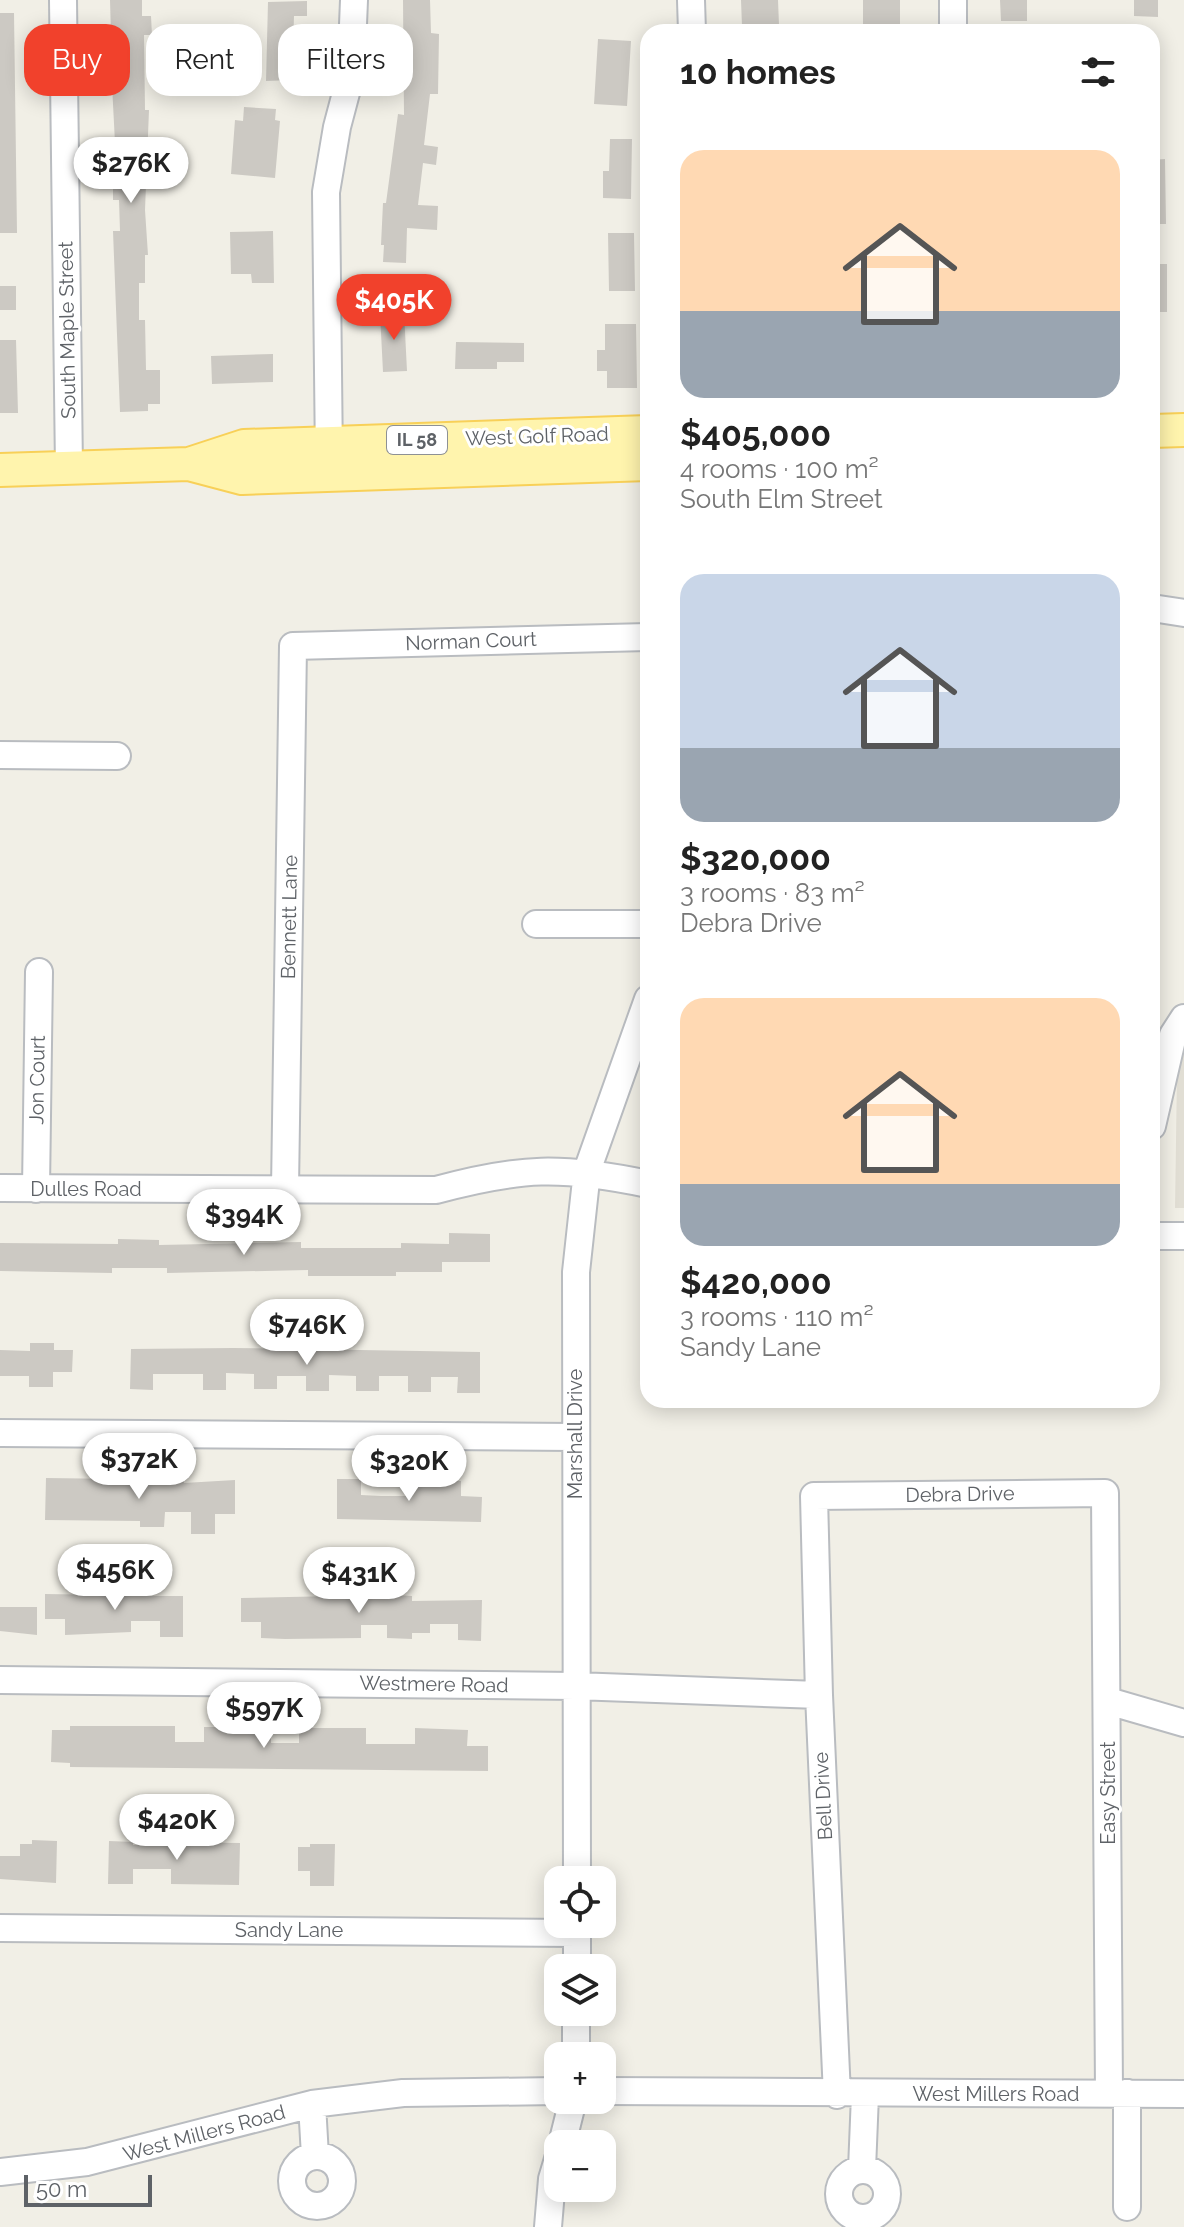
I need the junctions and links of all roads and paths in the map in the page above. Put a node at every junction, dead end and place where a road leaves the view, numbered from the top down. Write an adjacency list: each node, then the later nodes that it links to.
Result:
1 (63, 0): 13 (street, South Maple Street)
2 (354, 0): 10 (street)
3 (691, 0): 5 (street)
4 (953, 0): 6 (street)
5 (692, 24)
6 (953, 24)
7 (1184, 430): 8 (main road)
8 (1160, 431)
9 (640, 432): 10 (main road, West Golf Road / IL 58)
10 (329, 443): 11 (main road, West Golf Road / IL 58); 15 (street)
11 (189, 464): 13 (main road, West Golf Road / IL 58); 15 (main road, West Golf Road / IL 58)
12 (640, 464): 15 (main road, West Golf Road / IL 58)
13 (69, 468): 14 (main road, West Golf Road / IL 58)
14 (0, 470)
15 (329, 475)
16 (1160, 609): 17 (street)
17 (1184, 613)
18 (640, 637): 19 (street, Norman Court)
19 (293, 646): 32 (street, Bennett Lane)
20 (0, 755): 21 (street)
21 (117, 756)
22 (536, 924): 23 (street)
23 (640, 924)
24 (39, 972): 31 (street, Jon Court)
25 (640, 1022): 28 (street, Marshall Drive)
26 (1180, 1032): 27 (street)
27 (1160, 1099)
28 (587, 1171): 29 (street, Dulles Road); 32 (street, Dulles Road); 36 (street, Marshall Drive)
29 (640, 1182)
30 (0, 1188): 31 (street, Dulles Road)
31 (36, 1189): 32 (street, Dulles Road)
32 (285, 1189)
33 (1160, 1236): 34 (street)
34 (1184, 1236)
35 (0, 1433): 36 (street)
36 (575, 1437): 40 (street, Marshall Drive)
37 (1105, 1493): 38 (street, Debra Drive); 42 (street, Easy Street)
38 (814, 1496): 41 (street, Bell Drive)
39 (0, 1680): 40 (street, Westmere Road)
40 (575, 1686): 41 (street, Westmere Road); 44 (street, Marshall Drive)
41 (819, 1695): 51 (street, Bell Drive)
42 (1108, 1701): 43 (street); 49 (street, Easy Street)
43 (1184, 1723)
44 (577, 1866)
45 (0, 1928): 46 (street, Sandy Lane)
46 (544, 1928)
47 (544, 2091): 53 (street, West Millers Road)
48 (616, 2091): 51 (street, West Millers Road)
49 (1118, 2093): 50 (street, West Millers Road); 52 (street, West Millers Road); 58 (street)
50 (1184, 2094)
51 (837, 2095): 52 (street, West Millers Road)
52 (865, 2095): 55 (street)
53 (312, 2104): 54 (street, West Millers Road); 56 (street, West Millers Road)
54 (315, 2156)
55 (862, 2169)
56 (0, 2172)
57 (550, 2202): 59 (street)
58 (1127, 2207)
59 (548, 2227)

